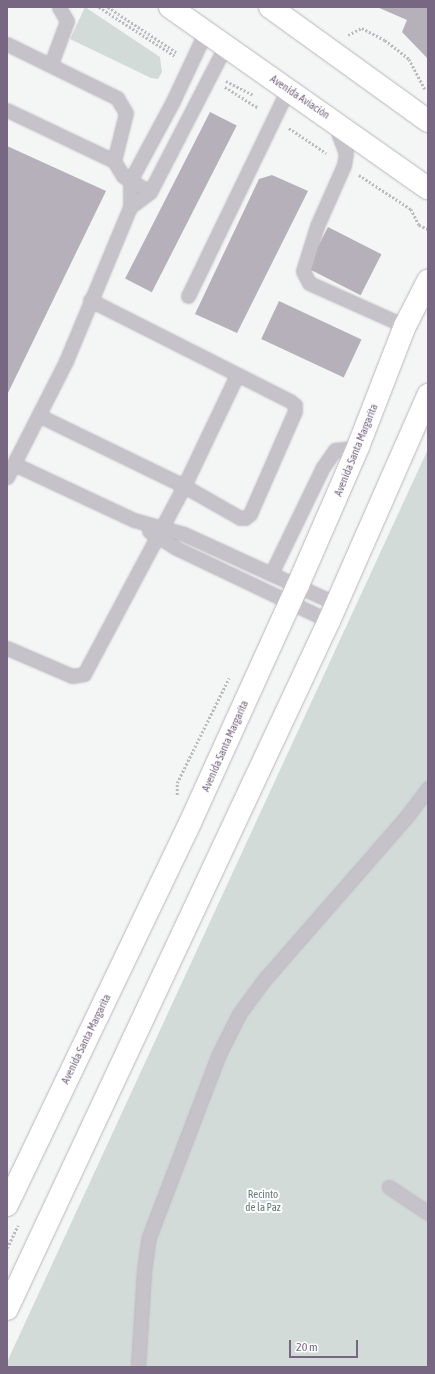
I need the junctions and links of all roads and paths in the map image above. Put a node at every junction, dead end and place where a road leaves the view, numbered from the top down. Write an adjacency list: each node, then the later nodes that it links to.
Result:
1 (59, 7): 12 (lane)
2 (99, 7): 11 (path)
3 (108, 7): 10 (path)
4 (170, 7): 6 (main road, Avenida Aviación)
5 (270, 7): 19 (main road)
6 (206, 31): 9 (main road, Avenida Aviación); 22 (lane)
7 (342, 34): 15 (path)
8 (7, 44): 12 (lane)
9 (226, 45): 13 (lane); 14 (main road, Avenida Aviación)
10 (178, 53)
11 (175, 56)
12 (51, 64): 20 (lane)
13 (210, 76): 17 (path); 24 (lane)
14 (288, 89): 17 (lane); 18 (main road, Avenida Aviación)
15 (428, 92)
16 (7, 110): 20 (lane)
17 (274, 118): 21 (path); 28 (lane)
18 (334, 119): 21 (lane); 23 (main road, Avenida Aviación)
19 (428, 120)
20 (114, 161): 22 (lane)
21 (344, 166): 26 (path); 30 (lane)
22 (130, 181): 24 (lane); 25 (lane)
23 (428, 188)
24 (150, 192): 25 (lane)
25 (130, 207): 29 (lane)
26 (428, 229)
27 (428, 281): 30 (main road, Avenida Santa Margarita)
28 (188, 296)
29 (90, 300): 31 (lane); 33 (lane)
30 (405, 326): 34 (main road, Avenida Santa Margarita)
31 (237, 375): 37 (lane); 37 (lane)
32 (427, 404): 41 (main road)
33 (40, 416): 35 (lane); 37 (lane)
34 (358, 447): 39 (lane); 40 (main road, Avenida Santa Margarita)
35 (14, 464): 36 (lane); 38 (lane)
36 (7, 477)
37 (184, 486): 38 (lane)
38 (158, 531): 39 (lane); 40 (lane); 42 (lane)
39 (272, 574): 40 (lane)
40 (294, 595): 41 (lane); 41 (lane); 45 (main road, Avenida Santa Margarita)
41 (333, 612): 47 (main road)
42 (7, 648)
43 (428, 788): 48 (lane)
44 (389, 1187): 46 (lane)
45 (7, 1205)
46 (428, 1214)
47 (9, 1302)
48 (138, 1367)

